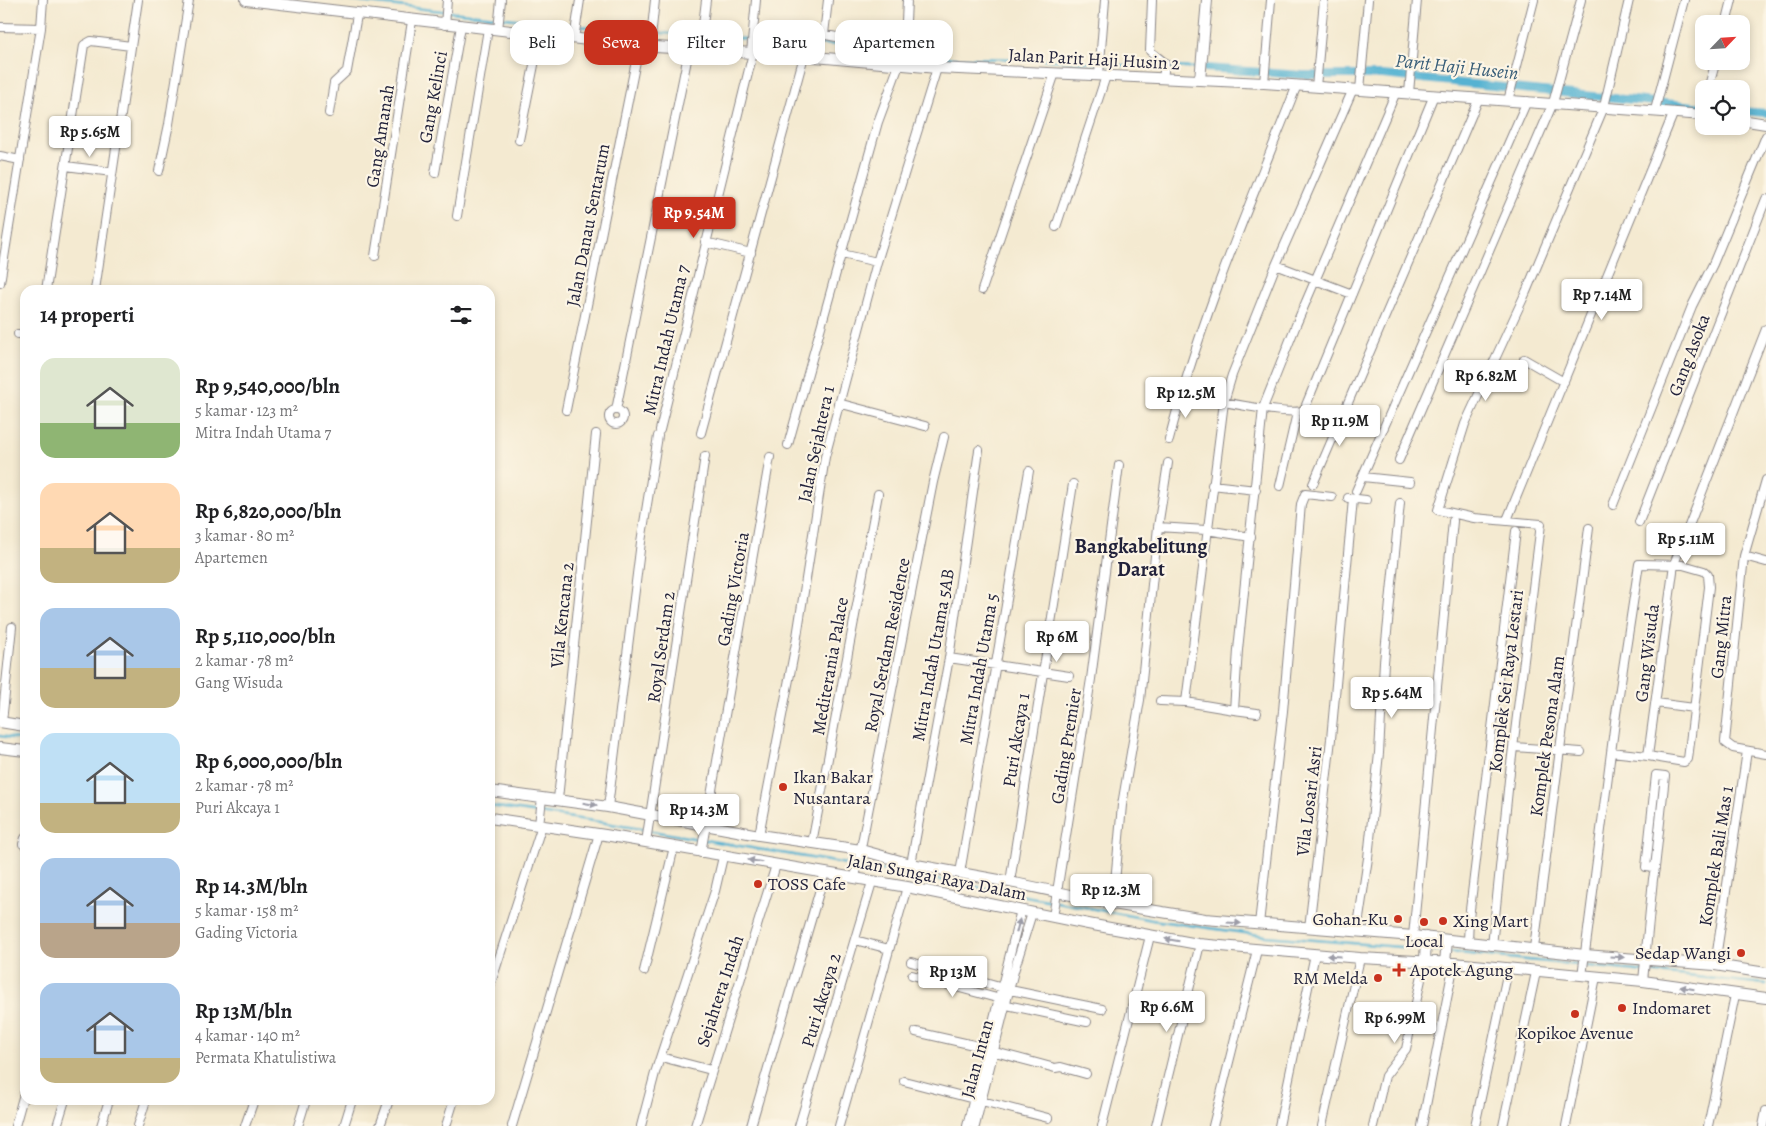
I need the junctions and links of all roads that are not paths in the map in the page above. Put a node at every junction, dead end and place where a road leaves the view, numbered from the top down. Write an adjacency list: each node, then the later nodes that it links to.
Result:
1 (43, 0): 36 (street)
2 (138, 0): 40 (street)
3 (189, 0): 77 (street)
4 (246, 0): 25 (street, Jalan Parit Haji Husin 2)
5 (501, 0): 35 (street)
6 (580, 0): 38 (street)
7 (655, 0): 28 (street)
8 (706, 0): 29 (street)
9 (756, 0): 42 (street, Mitra Indah Utama 7)
10 (828, 0): 34 (street)
11 (907, 0): 30 (street)
12 (1105, 0): 50 (street)
13 (1152, 0): 52 (street)
14 (1207, 0): 53 (street)
15 (1271, 0): 55 (street)
16 (1324, 0): 54 (street)
17 (1368, 0): 58 (street)
18 (1417, 0): 56 (street)
19 (1534, 0): 60 (street)
20 (1581, 0): 62 (street)
21 (1629, 0): 65 (street)
22 (1684, 0): 66 (street)
23 (1732, 0): 26 (street)
24 (447, 3): 27 (street)
25 (357, 15): 31 (street, Jalan Parit Haji Husin 2); 69 (street)
26 (1728, 15)
27 (445, 20): 31 (street, Jalan Parit Haji Husin 2); 33 (street, Jalan Parit Haji Husin 2)
28 (653, 20)
29 (704, 20)
30 (906, 20)
31 (412, 21): 86 (street, Gang Amanah)
32 (0, 26): 36 (street)
33 (461, 26): 35 (street, Jalan Parit Haji Husin 2); 79 (street, Gang Kelinci)
34 (825, 26)
35 (495, 27): 37 (street, Jalan Parit Haji Husin 2); 81 (street)
36 (41, 28): 75 (street)
37 (510, 30)
38 (574, 37): 39 (street, Jalan Parit Haji Husin 2)
39 (584, 38)
40 (132, 46): 76 (street); 78 (street)
41 (743, 49): 42 (street, Jalan Parit Haji Husin 2)
42 (752, 50): 83 (street, Mitra Indah Utama 7)
43 (534, 65): 73 (street)
44 (635, 65): 102 (street, Jalan Danau Sentarum)
45 (686, 65): 103 (street)
46 (799, 65): 84 (street)
47 (898, 65): 85 (street)
48 (923, 65): 49 (street, Jalan Parit Haji Husin 2)
49 (937, 68): 51 (street, Jalan Parit Haji Husin 2); 87 (street, Jalan Sejahtera 1)
50 (1102, 73): 51 (street, Jalan Parit Haji Husin 2); 52 (street, Jalan Parit Haji Husin 2); 82 (street)
51 (1055, 74): 93 (street)
52 (1163, 77): 53 (street, Jalan Parit Haji Husin 2)
53 (1201, 77): 55 (street, Jalan Parit Haji Husin 2)
54 (1316, 82): 57 (street, Jalan Parit Haji Husin 2); 58 (street, Jalan Parit Haji Husin 2)
55 (1264, 83): 57 (street, Jalan Parit Haji Husin 2)
56 (1409, 84): 59 (street, Jalan Parit Haji Husin 2); 61 (street, Jalan Parit Haji Husin 2)
57 (1297, 85): 98 (street)
58 (1356, 90): 59 (street, Jalan Parit Haji Husin 2); 88 (street)
59 (1396, 92): 89 (street)
60 (1510, 93): 63 (street, Jalan Parit Haji Husin 2); 64 (street, Jalan Parit Haji Husin 2)
61 (1434, 95): 63 (street, Jalan Parit Haji Husin 2); 94 (street)
62 (1555, 96): 64 (street, Jalan Parit Haji Husin 2); 65 (street, Jalan Parit Haji Husin 2); 114 (street)
63 (1479, 98): 122 (street)
64 (1527, 101): 118 (street)
65 (1604, 104): 66 (street, Jalan Parit Haji Husin 2); 133 (street, Komplek Sei Raya Lestari)
66 (1656, 106): 68 (street, Jalan Parit Haji Husin 2)
67 (1695, 111): 68 (street, Jalan Parit Haji Husin 2)
68 (1674, 112): 97 (street)
69 (329, 113)
70 (1750, 121): 71 (street)
71 (1766, 124)
72 (1766, 136): 131 (street)
73 (519, 140)
74 (0, 156): 75 (street)
75 (20, 160): 90 (street)
76 (66, 166): 78 (street); 91 (street)
77 (159, 171)
78 (112, 172): 92 (street)
79 (436, 173)
80 (1766, 198): 134 (street, Gang Asoka)
81 (457, 216)
82 (1056, 227)
83 (705, 242): 84 (street); 168 (street, Mitra Indah Utama 7)
84 (751, 253): 106 (street)
85 (842, 254): 87 (street); 110 (street)
86 (375, 256)
87 (877, 262): 100 (street, Jalan Sejahtera 1)
88 (1276, 265): 89 (street); 99 (street)
89 (1316, 279): 94 (street); 101 (street)
90 (0, 283)
91 (47, 285)
92 (96, 285)
93 (982, 290)
94 (1352, 294): 104 (street)
95 (1766, 329): 142 (street, Gang Wisuda)
96 (1524, 359): 97 (street)
97 (1564, 382): 133 (street)
98 (1182, 392): 99 (street); 109 (street)
99 (1224, 402): 101 (street); 123 (street)
100 (838, 403): 105 (street); 174 (street, Jalan Sejahtera 1)
101 (1263, 408): 104 (street); 125 (street)
102 (566, 410)
103 (616, 410)
104 (1297, 413): 124 (street)
105 (926, 426)
106 (701, 433)
107 (596, 434): 166 (street, Vila Kencana 2)
108 (944, 437): 179 (street, Royal Serdam Residence)
109 (1169, 440)
110 (788, 446)
111 (979, 450): 144 (street, Mitra Indah Utama 5AB)
112 (705, 456): 169 (street, Royal Serdam 2)
113 (770, 457): 172 (street, Gading Victoria)
114 (1399, 460)
115 (1168, 463): 135 (street)
116 (1119, 465): 190 (street, Gading Premier)
117 (1029, 471): 145 (street, Mitra Indah Utama 5)
118 (1363, 477): 120 (street); 127 (street)
119 (1766, 480): 140 (street, Gang Mitra)
120 (1410, 482)
121 (1073, 484): 146 (street, Puri Akcaya 1)
122 (1313, 484)
123 (1212, 485): 125 (street); 137 (street)
124 (1280, 486)
125 (1256, 490): 139 (street)
126 (878, 494): 176 (street, Mediterania Palace)
127 (1352, 496): 129 (street); 196 (street, Vila Losari Asri)
128 (1332, 497): 195 (street)
129 (1366, 500)
130 (1400, 503): 197 (street)
131 (1613, 505)
132 (1453, 520): 199 (street)
133 (1508, 520): 156 (street, Komplek Sei Raya Lestari)
134 (1639, 522)
135 (1158, 527): 137 (street); 191 (street)
136 (1589, 528): 159 (street, Komplek Pesona Alam)
137 (1206, 530): 139 (street); 149 (street)
138 (1516, 532): 202 (street)
139 (1250, 537): 152 (street)
140 (1744, 556): 141 (street); 160 (street, Gang Mitra)
141 (1766, 562)
142 (1674, 564): 150 (street, Gang Wisuda); 151 (street); 162 (street)
143 (12, 627): 154 (street)
144 (949, 658): 145 (street); 181 (street, Mitra Indah Utama 5AB)
145 (994, 666): 146 (street); 185 (street, Mitra Indah Utama 5)
146 (1042, 672): 147 (street); 188 (street, Puri Akcaya 1)
147 (1069, 676)
148 (1160, 701): 149 (street)
149 (1186, 702): 152 (street)
150 (1656, 703): 151 (street); 164 (street, Gang Wisuda)
151 (1694, 708): 164 (street)
152 (1234, 710): 153 (street)
153 (1257, 714)
154 (1, 722): 155 (street)
155 (20, 725)
156 (1514, 747): 159 (street); 205 (street, Komplek Sei Raya Lestari)
157 (0, 748): 158 (street)
158 (20, 750)
159 (1559, 750): 161 (street); 206 (street, Komplek Pesona Alam)
160 (1747, 751): 163 (street); 216 (street, Komplek Bali Mas 1)
161 (1581, 752)
162 (1611, 752): 164 (street); 210 (street)
163 (1766, 754)
164 (1648, 756)
165 (495, 792): 167 (street)
166 (558, 799): 167 (street); 168 (street, one-way to 168)
167 (542, 801): 171 (street)
168 (608, 807): 169 (street)
169 (652, 815): 172 (street); 175 (street, Royal Serdam 2)
170 (495, 819): 171 (street, Jalan Sungai Raya Dalam)
171 (540, 824): 173 (street, Jalan Sungai Raya Dalam); 217 (street)
172 (704, 830): 174 (street); 178 (street)
173 (599, 834): 175 (street, Jalan Sungai Raya Dalam); 259 (street)
174 (759, 835): 176 (street)
175 (647, 839): 177 (street, Jalan Sungai Raya Dalam)
176 (812, 843): 179 (street)
177 (674, 847): 178 (street, Jalan Sungai Raya Dalam); 219 (street)
178 (701, 850): 180 (street, Jalan Sungai Raya Dalam)
179 (860, 854): 181 (street); 186 (street, Royal Serdam Residence)
180 (723, 857): 182 (street, Jalan Sungai Raya Dalam, one-way to 180); 234 (street)
181 (911, 864): 185 (street)
182 (776, 865): 184 (street, Jalan Sungai Raya Dalam); 235 (street, Sejahtera Indah)
183 (1655, 868): 183 (street); 213 (street)
184 (825, 872): 186 (street, Jalan Sungai Raya Dalam); 262 (street)
185 (960, 873): 188 (street)
186 (855, 875): 187 (street, Jalan Sungai Raya Dalam)
187 (872, 882): 189 (street, Jalan Sungai Raya Dalam); 200 (street, Puri Akcaya 2)
188 (1010, 882): 190 (street)
189 (907, 887): 192 (street, Jalan Sungai Raya Dalam); 207 (street)
190 (1058, 893): 191 (street); 194 (street, Gading Premier)
191 (1113, 904): 195 (street, one-way to 195)
192 (1021, 910): 193 (street, Jalan Sungai Raya Dalam); 226 (street, one-way to 192)
193 (1032, 912): 194 (street, Jalan Sungai Raya Dalam); 226 (street)
194 (1053, 914): 198 (street, Jalan Sungai Raya Dalam)
195 (1259, 924): 196 (street)
196 (1308, 928): 197 (street)
197 (1357, 932): 199 (street)
198 (1150, 936): 204 (street, Jalan Sungai Raya Dalam, one-way to 198); 267 (street)
199 (1413, 936): 201 (street)
200 (855, 940): 207 (street); 263 (street, Puri Akcaya 2)
201 (1426, 942): 203 (street); 212 (street)
202 (1468, 942): 203 (street); 205 (street)
203 (1447, 943): 215 (street)
204 (1200, 944): 208 (street, Jalan Sungai Raya Dalam); 268 (street)
205 (1492, 946): 206 (street)
206 (1534, 948): 210 (street)
207 (889, 949): 264 (street)
208 (1257, 950): 209 (street, Jalan Sungai Raya Dalam); 269 (street)
209 (1315, 954): 211 (street, Jalan Sungai Raya Dalam, one-way to 209); 270 (street)
210 (1585, 954): 213 (street, one-way to 213); 223 (street)
211 (1360, 958): 212 (street, Jalan Sungai Raya Dalam); 271 (street)
212 (1425, 960): 215 (street, Jalan Sungai Raya Dalam); 272 (street)
213 (1644, 960): 216 (street); 225 (street)
214 (911, 962): 226 (street)
215 (1448, 962): 218 (street, Jalan Sungai Raya Dalam); 273 (street)
216 (1715, 965): 221 (street)
217 (495, 970)
218 (1508, 970): 220 (street, Jalan Sungai Raya Dalam); 274 (street)
219 (644, 971)
220 (1536, 972): 223 (street, Jalan Sungai Raya Dalam); 275 (street)
221 (1766, 972)
222 (912, 975): 229 (street)
223 (1582, 975): 224 (street, Jalan Sungai Raya Dalam)
224 (1596, 977): 225 (street, Jalan Sungai Raya Dalam); 276 (street)
225 (1644, 978): 227 (street, Jalan Sungai Raya Dalam, one-way to 225)
226 (1006, 989): 229 (street); 230 (street)
227 (1735, 994): 228 (street, Jalan Sungai Raya Dalam); 277 (street)
228 (1766, 998)
229 (1005, 1001): 231 (street); 233 (street)
230 (1102, 1009)
231 (1087, 1022)
232 (916, 1032): 233 (street)
233 (991, 1050): 236 (street); 238 (street)
234 (661, 1057): 235 (street); 260 (street)
235 (711, 1070): 261 (street, Sejahtera Indah)
236 (1086, 1074)
237 (904, 1082): 238 (street)
238 (977, 1101): 249 (street); 265 (street); 266 (street, Jalan Intan)
239 (21, 1105): 250 (street)
240 (63, 1105): 251 (street)
241 (107, 1105): 252 (street)
242 (144, 1105): 253 (street)
243 (252, 1105): 254 (street)
244 (304, 1105): 255 (street)
245 (350, 1105): 256 (street)
246 (387, 1105): 257 (street)
247 (452, 1105): 258 (street)
248 (1766, 1111): 278 (street)
249 (1048, 1118)
250 (15, 1126)
251 (57, 1126)
252 (101, 1126)
253 (138, 1126)
254 (245, 1126)
255 (298, 1126)
256 (344, 1126)
257 (380, 1126)
258 (446, 1126)
259 (512, 1126)
260 (640, 1126)
261 (695, 1126)
262 (751, 1126)
263 (799, 1126)
264 (840, 1126)
265 (967, 1126)
266 (975, 1126)
267 (1102, 1126)
268 (1156, 1126)
269 (1213, 1126)
270 (1279, 1126)
271 (1322, 1126)
272 (1373, 1126)
273 (1422, 1126)
274 (1475, 1126)
275 (1503, 1126)
276 (1566, 1126)
277 (1708, 1126)
278 (1763, 1126)

